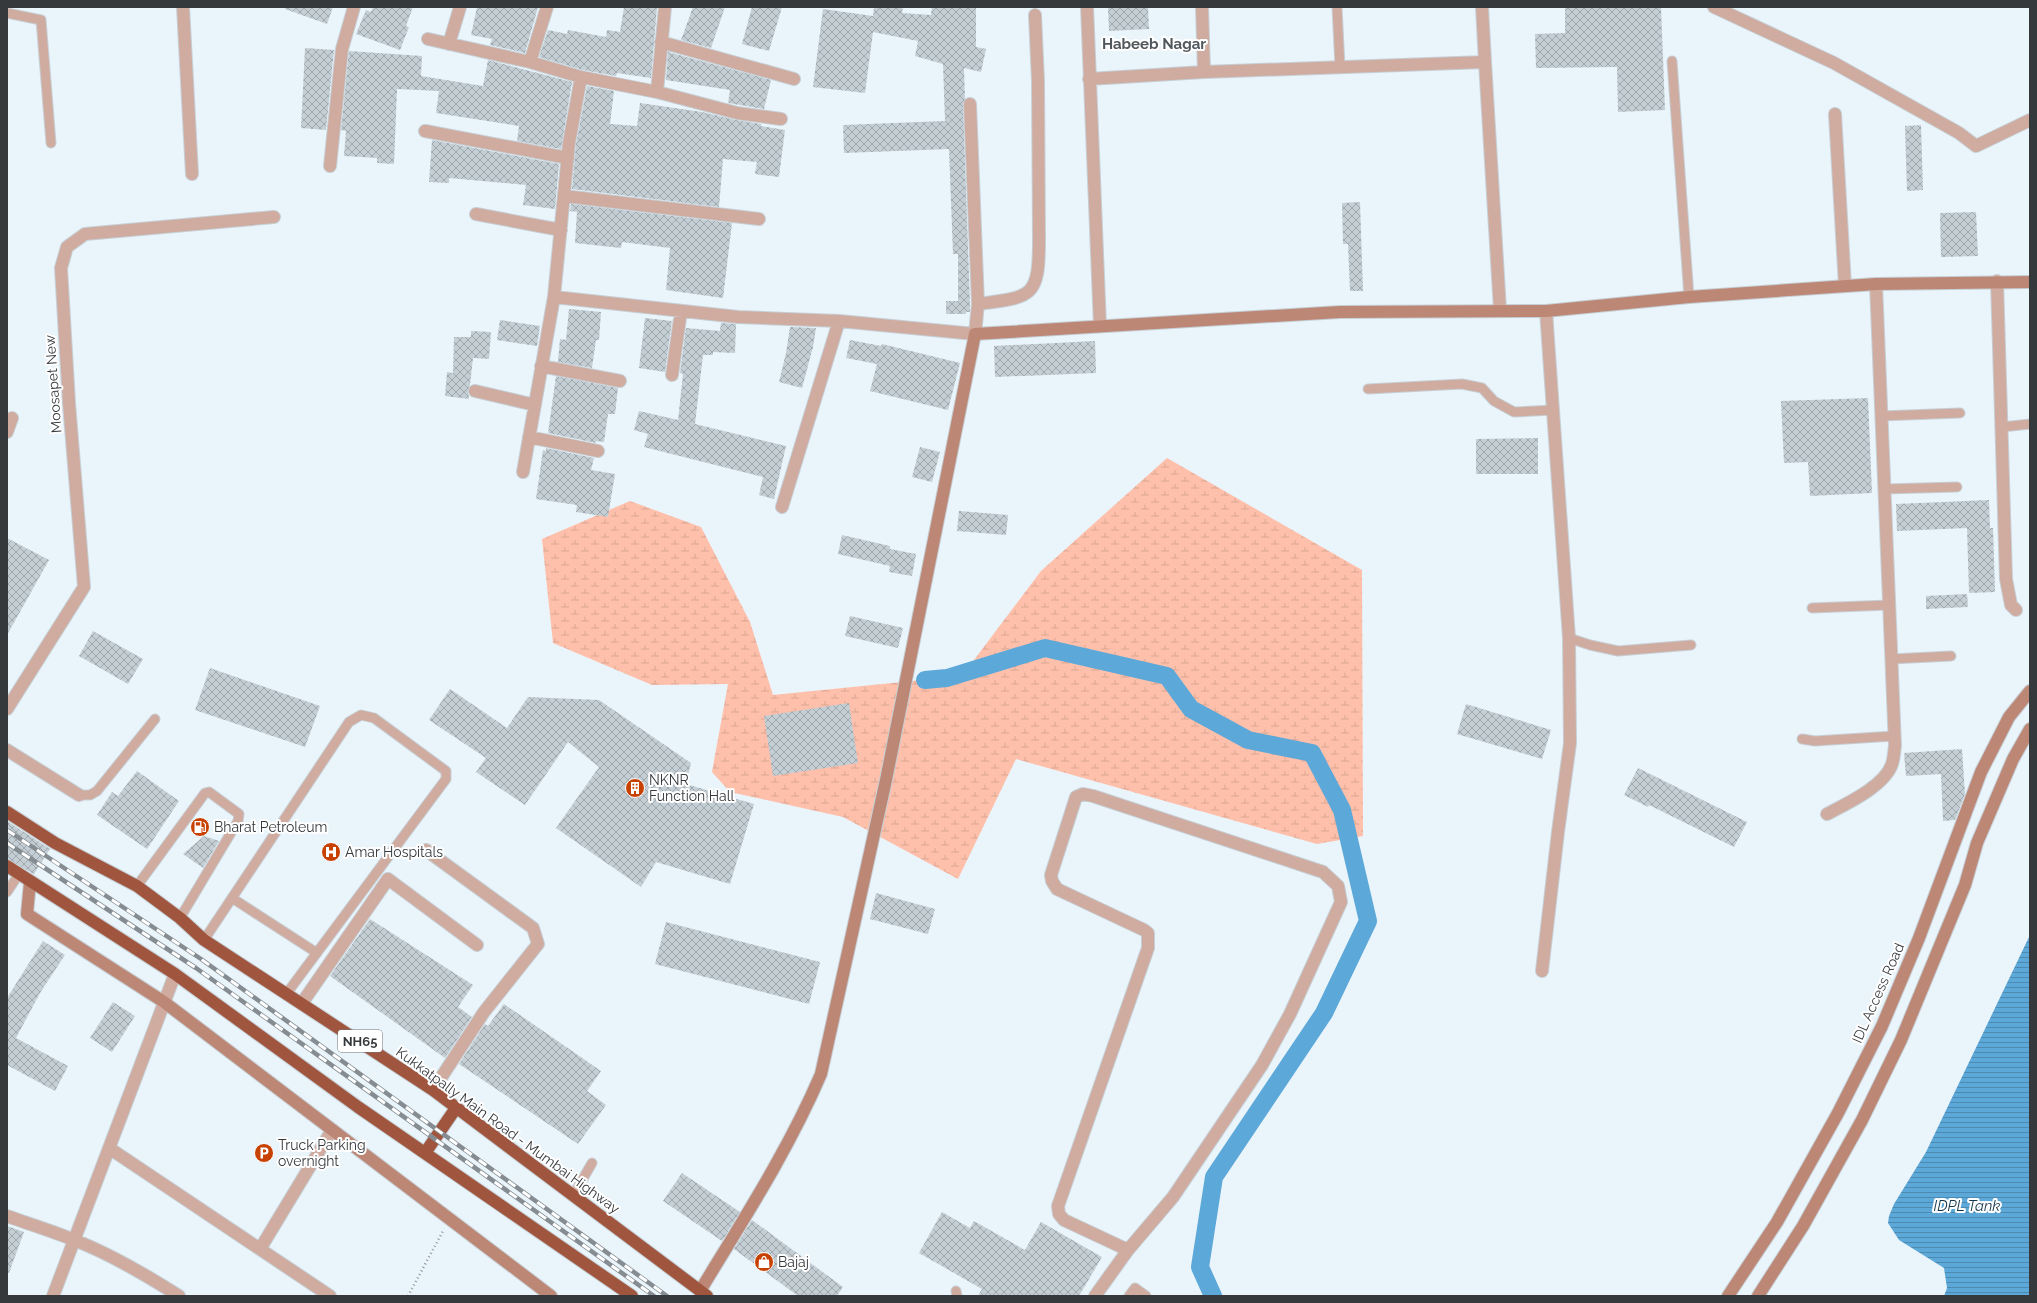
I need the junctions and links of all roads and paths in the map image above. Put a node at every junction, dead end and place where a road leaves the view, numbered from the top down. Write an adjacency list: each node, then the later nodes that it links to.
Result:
1 (183, 7): 33 (street)
2 (354, 7): 32 (street)
3 (460, 7): 15 (street)
4 (547, 7): 16 (street)
5 (665, 7): 14 (street)
6 (1087, 7): 23 (street)
7 (1202, 7): 20 (street)
8 (1337, 7): 19 (lane)
9 (1482, 7): 17 (street)
10 (1714, 7): 28 (street)
11 (7, 13): 30 (lane)
12 (1035, 15): 45 (street)
13 (428, 39): 15 (street)
14 (661, 42): 22 (street); 24 (street)
15 (449, 44): 16 (street)
16 (530, 62): 21 (street)
17 (1485, 62): 19 (street); 46 (street)
18 (1672, 62): 44 (lane)
19 (1340, 67): 20 (street)
20 (1204, 72): 23 (street)
21 (581, 77): 24 (street); 31 (street)
22 (794, 79)
23 (1089, 79): 50 (street)
24 (656, 92): 27 (street)
25 (970, 104): 45 (street)
26 (1835, 114): 42 (street)
27 (781, 119)
28 (2030, 120)
29 (425, 131): 31 (street)
30 (51, 143)
31 (568, 158): 34 (street)
32 (330, 166)
33 (192, 174)
34 (564, 196): 37 (street); 38 (street)
35 (476, 214): 38 (street)
36 (274, 217): 79 (street, Moosapet New)
37 (758, 219)
38 (561, 230): 43 (street)
39 (1997, 281): 40 (street); 41 (street); 63 (street)
40 (2030, 282)
41 (1876, 284): 42 (street); 60 (street)
42 (1845, 286): 44 (street)
43 (554, 297): 47 (street); 52 (street)
44 (1689, 297): 48 (street)
45 (978, 304): 51 (street)
46 (1500, 310): 48 (street); 50 (street)
47 (681, 311): 49 (street); 53 (street)
48 (1546, 311): 58 (street)
49 (839, 321): 51 (street); 70 (street)
50 (1100, 326): 51 (street)
51 (975, 334): 116 (street)
52 (541, 366): 54 (street); 57 (street)
53 (672, 375)
54 (620, 381)
55 (1368, 389): 58 (lane)
56 (475, 392): 57 (street)
57 (534, 405): 65 (street)
58 (1553, 410): 74 (street)
59 (1960, 413): 60 (lane)
60 (1881, 416): 69 (street)
61 (12, 418): 64 (street)
62 (2030, 424): 63 (lane)
63 (2002, 427): 73 (street)
64 (7, 432)
65 (529, 437): 66 (street); 67 (street)
66 (598, 451)
67 (523, 472)
68 (1957, 487): 69 (lane)
69 (1884, 489): 71 (street)
70 (782, 507)
71 (1889, 605): 72 (lane); 77 (street)
72 (1812, 608)
73 (2016, 610)
74 (1569, 638): 75 (lane); 99 (street)
75 (1691, 645)
76 (1951, 656): 77 (lane)
77 (1892, 659): 82 (street)
78 (2030, 691): 126 (street, IDL Access Road)
79 (7, 709)
80 (155, 720): 85 (lane)
81 (2030, 729): 127 (street)
82 (1894, 736): 83 (lane); 87 (street)
83 (1802, 739)
84 (7, 750): 85 (street)
85 (79, 795)
86 (7, 812): 92 (highway, Kukkatpally Main Road - Mumbai Highway / NH65)
87 (1827, 814)
88 (426, 850): 104 (street)
89 (7, 866): 90 (highway)
90 (18, 874): 91 (highway); 93 (lane)
91 (30, 882): 100 (highway); 102 (street)
92 (137, 886): 95 (highway, Kukkatpally Main Road - Mumbai Highway / NH65); 95 (lane)
93 (7, 892)
94 (232, 898): 96 (lane); 98 (lane); 98 (lane)
95 (180, 918): 96 (highway, Kukkatpally Main Road - Mumbai Highway / NH65)
96 (204, 940): 101 (highway, Kukkatpally Main Road - Mumbai Highway / NH65)
97 (477, 946): 103 (street)
98 (316, 953): 101 (lane)
99 (1542, 971)
100 (175, 974): 102 (street); 108 (highway)
101 (286, 993): 103 (highway, Kukkatpally Main Road - Mumbai Highway / NH65)
102 (164, 1002): 106 (street); 107 (street)
103 (302, 1003): 104 (highway, Kukkatpally Main Road - Mumbai Highway / NH65)
104 (433, 1090): 105 (highway, Kukkatpally Main Road - Mumbai Highway / NH65)
105 (456, 1108): 108 (highway); 110 (highway, Kukkatpally Main Road - Mumbai Highway / NH65)
106 (332, 1130): 112 (street); 114 (street)
107 (109, 1148): 113 (street); 114 (street)
108 (424, 1153): 122 (highway)
109 (592, 1163): 110 (lane)
110 (573, 1196): 116 (highway, Kukkatpally Main Road - Mumbai Highway / NH65)
111 (7, 1216): 113 (street)
112 (450, 1219): 120 (path); 121 (street)
113 (74, 1240): 117 (street); 118 (street)
114 (260, 1249): 119 (street)
115 (1128, 1250): 115 (street); 123 (street)
116 (703, 1293)
117 (53, 1296)
118 (179, 1296)
119 (330, 1296)
120 (408, 1296)
121 (551, 1296)
122 (632, 1296)
123 (1095, 1296)
124 (1129, 1296): 125 (lane)
125 (1146, 1296)
126 (1728, 1296)
127 (1758, 1296)

